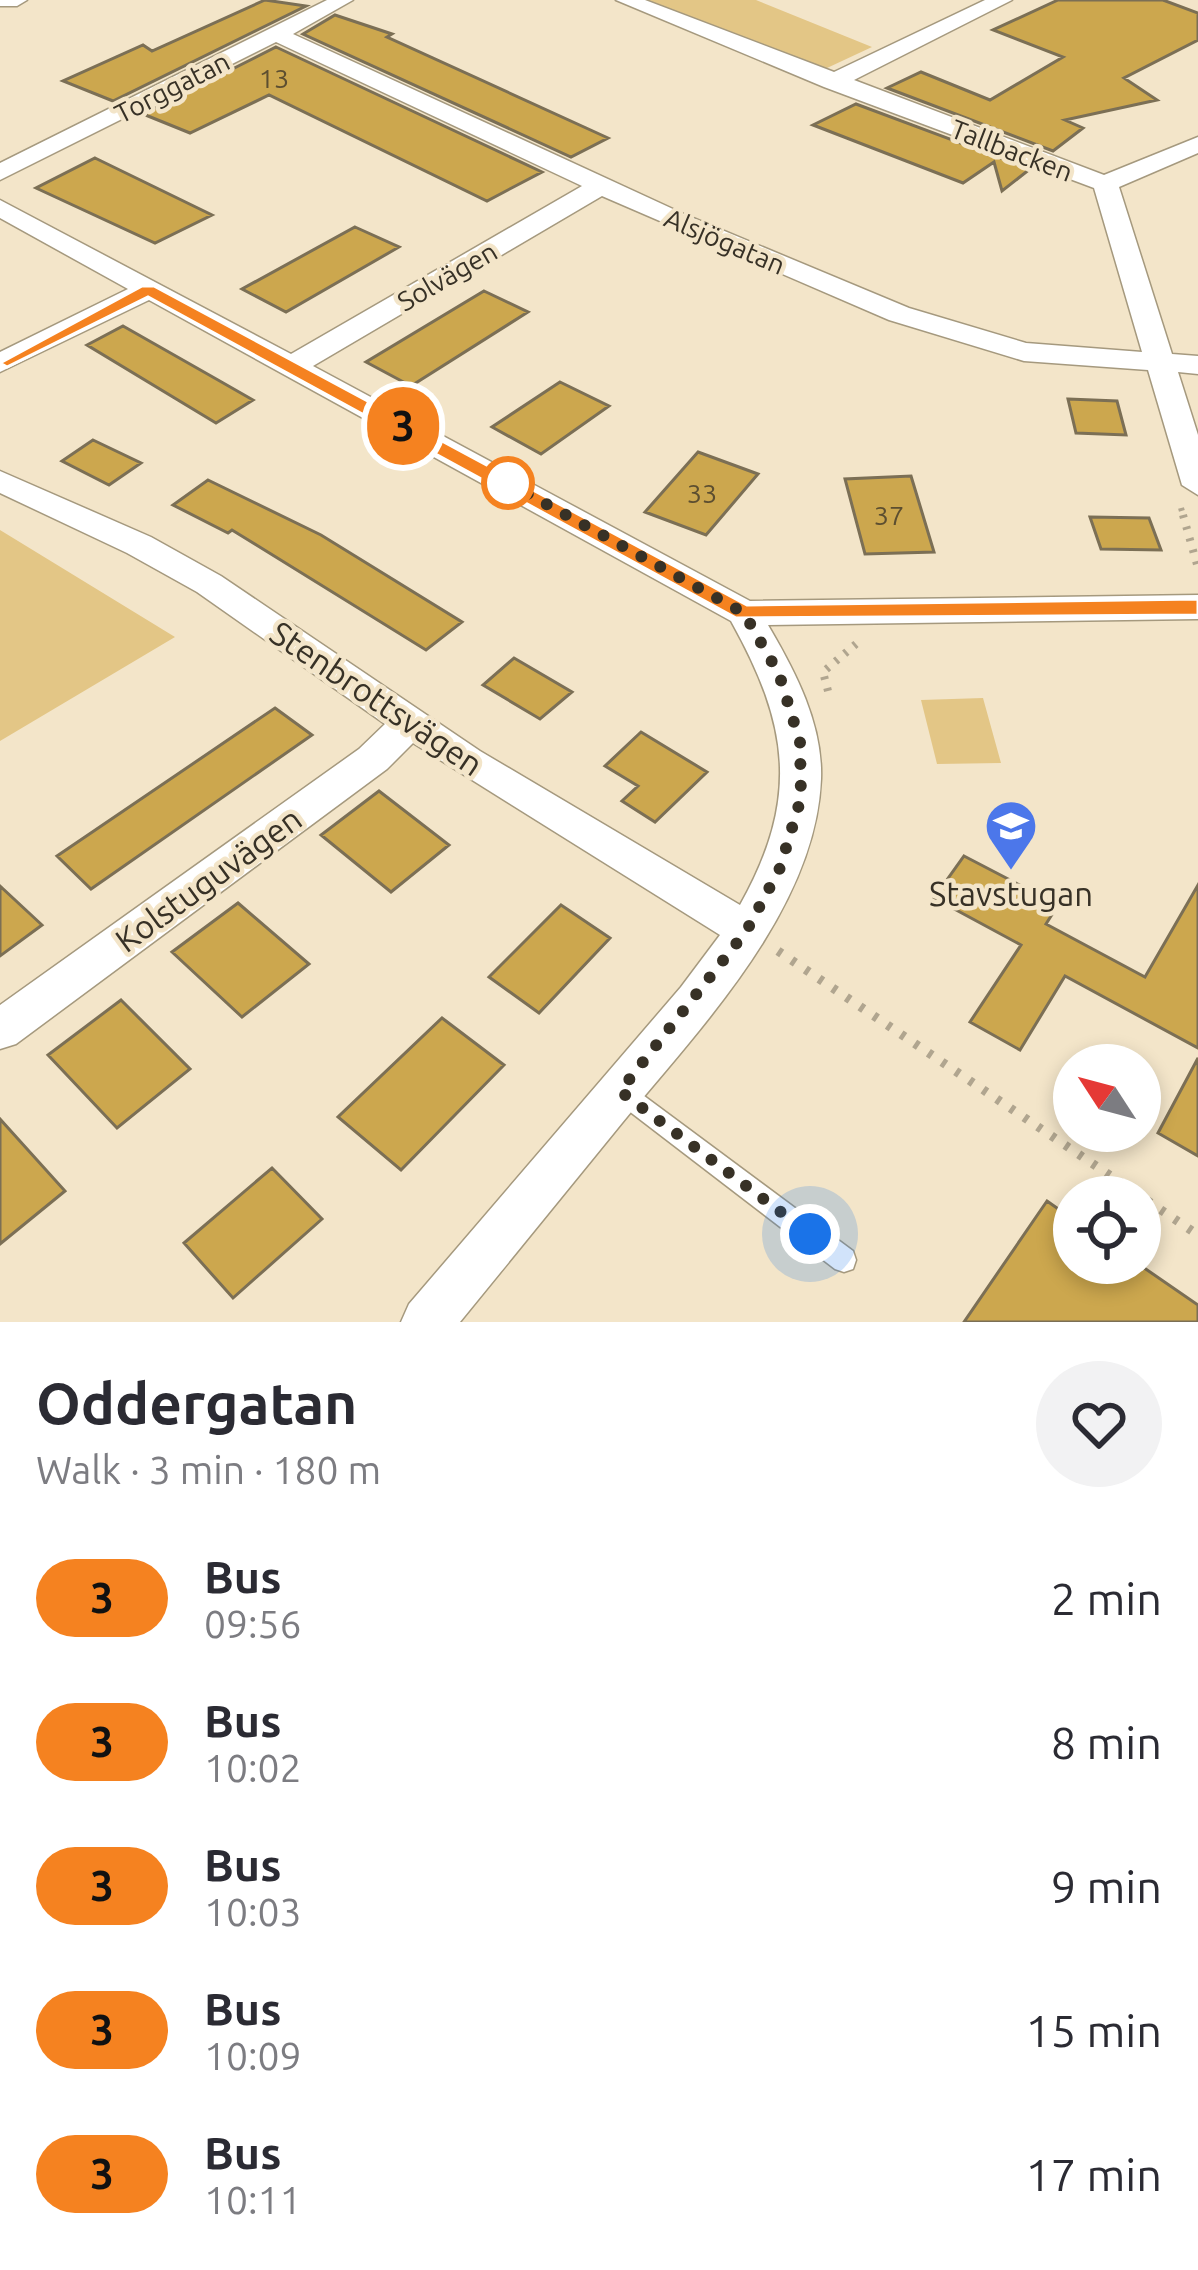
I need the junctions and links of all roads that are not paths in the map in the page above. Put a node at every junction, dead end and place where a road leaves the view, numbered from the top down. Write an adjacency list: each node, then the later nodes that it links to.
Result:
1 (0, 0): 2 (street)
2 (17, 0)
3 (343, 0): 6 (street, Torggatan)
4 (626, 0): 7 (street, Tallbacken)
5 (1002, 0): 7 (street)
6 (277, 34): 9 (street, Torggatan); 11 (street, Alsjögatan)
7 (832, 82): 10 (street, Tallbacken)
8 (1198, 144): 10 (street)
9 (0, 173)
10 (1105, 184): 15 (street, Tallbacken)
11 (601, 186): 15 (street, Alsjögatan); 17 (street, Solvägen)
12 (0, 208): 13 (street)
13 (148, 290): 14 (street); 17 (street)
14 (0, 363)
15 (1159, 363): 16 (street, Alsjögatan); 19 (street, Tallbacken)
16 (1198, 365)
17 (292, 366): 21 (street)
18 (0, 481): 22 (street, Stenbrottsvägen)
19 (1189, 494)
20 (1198, 607): 21 (street)
21 (744, 613): 23 (street)
22 (411, 722): 23 (street, Stenbrottsvägen); 24 (street, Kolstuguvägen)
23 (747, 930): 25 (street)
24 (0, 1030)
25 (620, 1091): 26 (lane); 27 (street)
26 (844, 1260)
27 (427, 1322)

